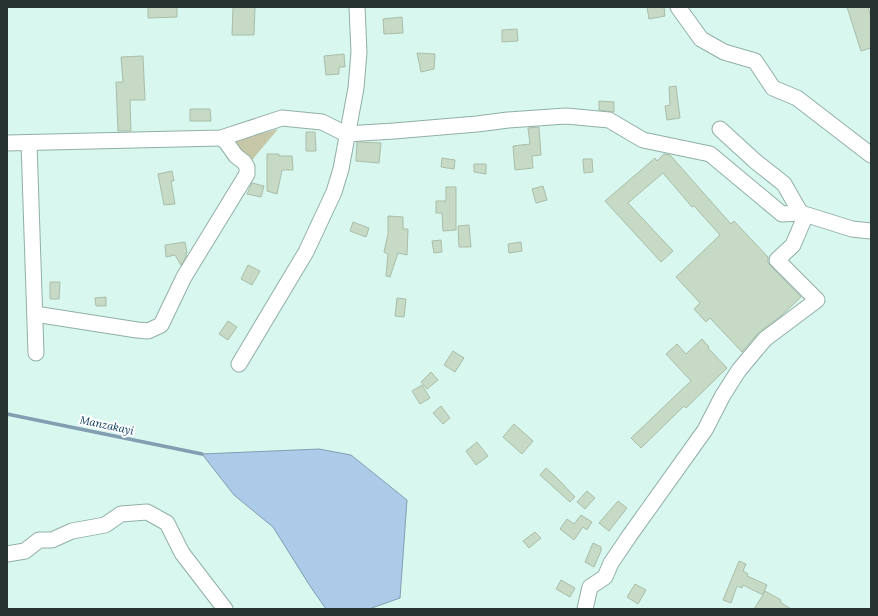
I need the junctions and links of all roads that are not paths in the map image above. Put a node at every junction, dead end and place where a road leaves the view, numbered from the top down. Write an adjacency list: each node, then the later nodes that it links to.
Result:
1 (357, 7): 4 (street)
2 (678, 7): 8 (street)
3 (720, 129): 9 (street)
4 (346, 134): 5 (street); 9 (street); 13 (street)
5 (221, 138): 7 (street); 11 (street)
6 (7, 143): 7 (street)
7 (29, 143): 11 (street)
8 (871, 155)
9 (801, 213): 10 (street); 16 (street)
10 (871, 231)
11 (35, 314): 12 (street)
12 (36, 353)
13 (239, 364)
14 (7, 554): 15 (street)
15 (225, 609)
16 (585, 609)

